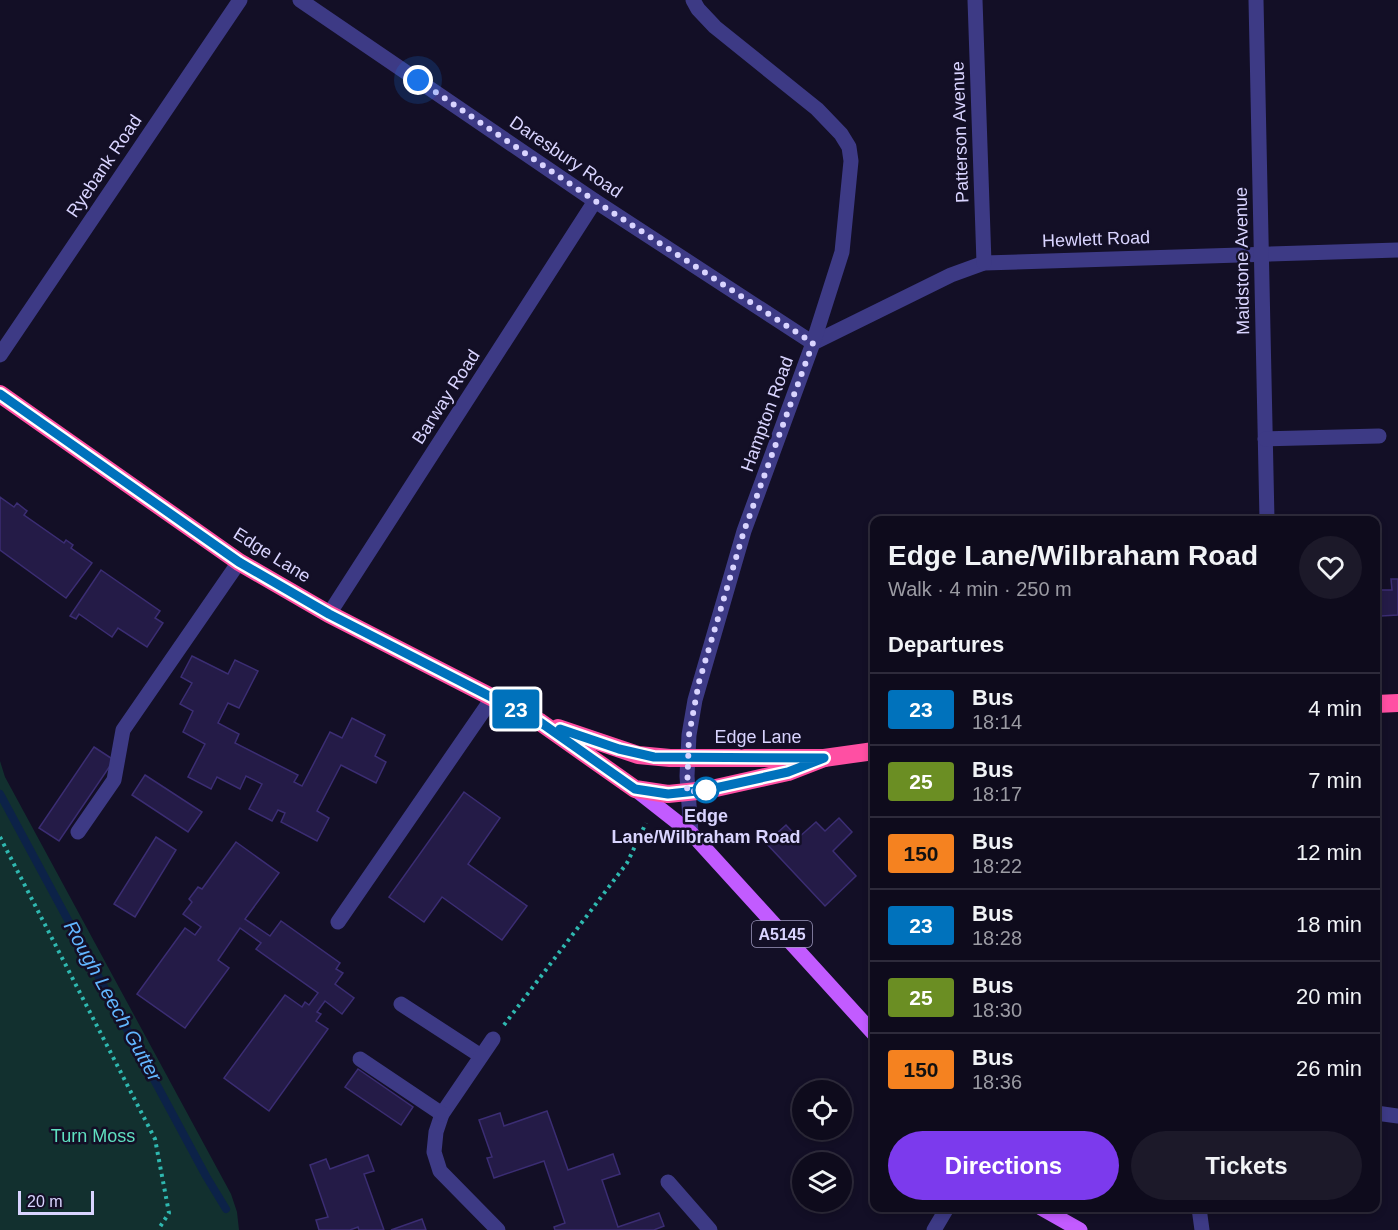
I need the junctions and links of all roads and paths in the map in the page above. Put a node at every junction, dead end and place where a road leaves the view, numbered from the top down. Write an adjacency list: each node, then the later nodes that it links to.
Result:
1 (240, 0): 11 (street, Ryebank Road)
2 (300, 0): 6 (street, Daresbury Road)
3 (693, 0): 10 (street, Hampton Road)
4 (975, 0): 9 (street, Patterson Avenue)
5 (1256, 0): 8 (street, Maidstone Avenue)
6 (595, 201): 10 (street, Daresbury Road); 17 (street, Barway Road)
7 (1398, 250): 8 (street, Hewlett Road)
8 (1261, 254): 9 (street, Hewlett Road); 14 (street, Maidstone Avenue)
9 (984, 262): 10 (street, Hewlett Road)
10 (813, 343): 24 (street, Hampton Road)
11 (0, 355)
12 (0, 394): 16 (highway, Edge Lane / A5145)
13 (1379, 436): 14 (street)
14 (1265, 439): 15 (street, Maidstone Avenue)
15 (1267, 516)
16 (239, 562): 17 (highway, Edge Lane / A5145); 28 (street)
17 (329, 614): 18 (highway, Edge Lane / A5145)
18 (494, 697): 21 (highway, Edge Lane / A5145); 31 (street)
19 (1398, 703): 20 (highway)
20 (1380, 704)
21 (540, 722): 24 (highway, Edge Lane / A5145); 25 (highway, Edge Lane / A5145)
22 (870, 752): 23 (highway)
23 (824, 758): 24 (highway, Edge Lane / A5145); 26 (highway, Edge Lane / A5145)
24 (688, 759): 26 (street, Hampton Road)
25 (635, 789): 26 (highway, Edge Lane / A5145); 29 (main road, Edge Lane / A5145)
26 (687, 792): 29 (street, Hampton Road)
27 (647, 822): 34 (path)
28 (78, 832)
29 (691, 833): 33 (main road, Edge Lane / A5145)
30 (0, 837): 44 (path)
31 (338, 922)
32 (401, 1004): 35 (street)
33 (870, 1030)
34 (493, 1039): 35 (street)
35 (481, 1056): 37 (street)
36 (360, 1059): 37 (street)
37 (442, 1114): 45 (street)
38 (1380, 1114): 39 (street)
39 (1398, 1116)
40 (668, 1182): 46 (street)
41 (945, 1212): 47 (street)
42 (1048, 1212): 48 (main road)
43 (1200, 1212): 49 (street)
44 (158, 1230)
45 (498, 1230)
46 (710, 1230)
47 (934, 1230)
48 (1080, 1230)
49 (1202, 1230)

